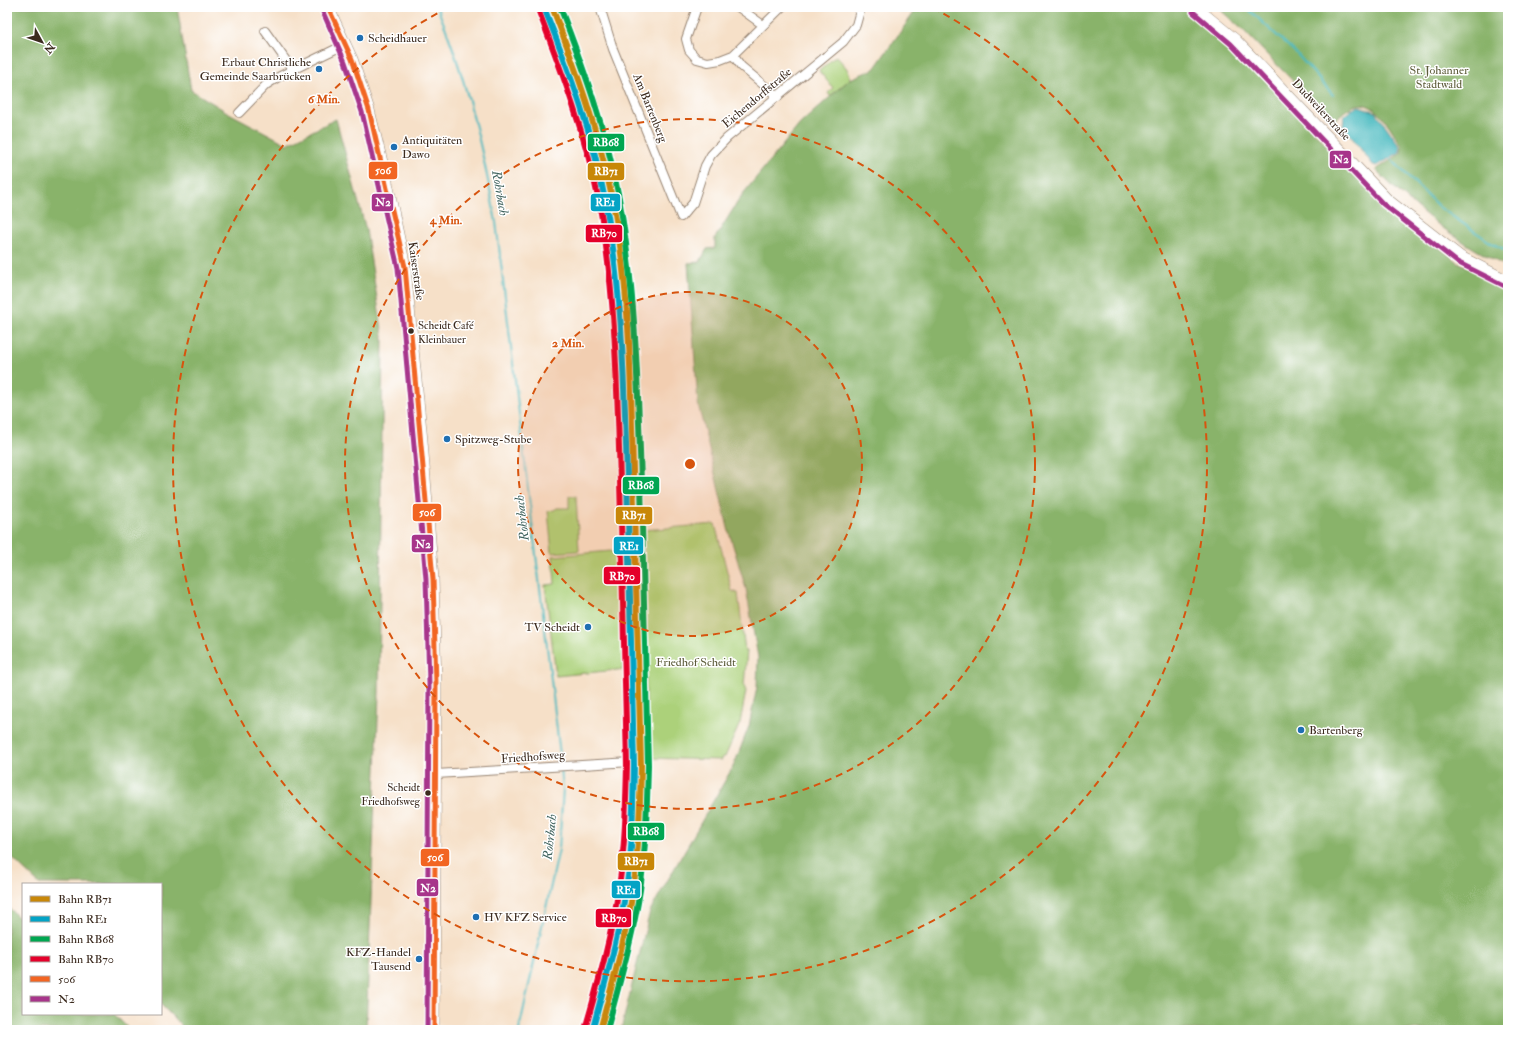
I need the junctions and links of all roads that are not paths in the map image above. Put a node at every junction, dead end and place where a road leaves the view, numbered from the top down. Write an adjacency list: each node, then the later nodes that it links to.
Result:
1 (328, 7): 10 (main road, Kaiserstraße)
2 (600, 7): 15 (street, Am Bartenberg)
3 (697, 7): 11 (street)
4 (738, 7): 8 (street)
5 (782, 7): 8 (street)
6 (861, 7): 13 (street, Eichendorffstraße)
7 (1197, 7): 16 (street, Dudweilerstraße)
8 (763, 25): 11 (street)
9 (265, 31): 12 (street)
10 (346, 44): 12 (street); 18 (main road, Kaiserstraße)
11 (733, 55): 13 (street)
12 (292, 69): 14 (street)
13 (778, 96): 15 (street, Eichendorffstraße)
14 (239, 113)
15 (681, 217)
16 (1508, 280)
17 (631, 762): 18 (street, Friedhofsweg)
18 (436, 774): 19 (main road, Kaiserstraße)
19 (434, 1030)

